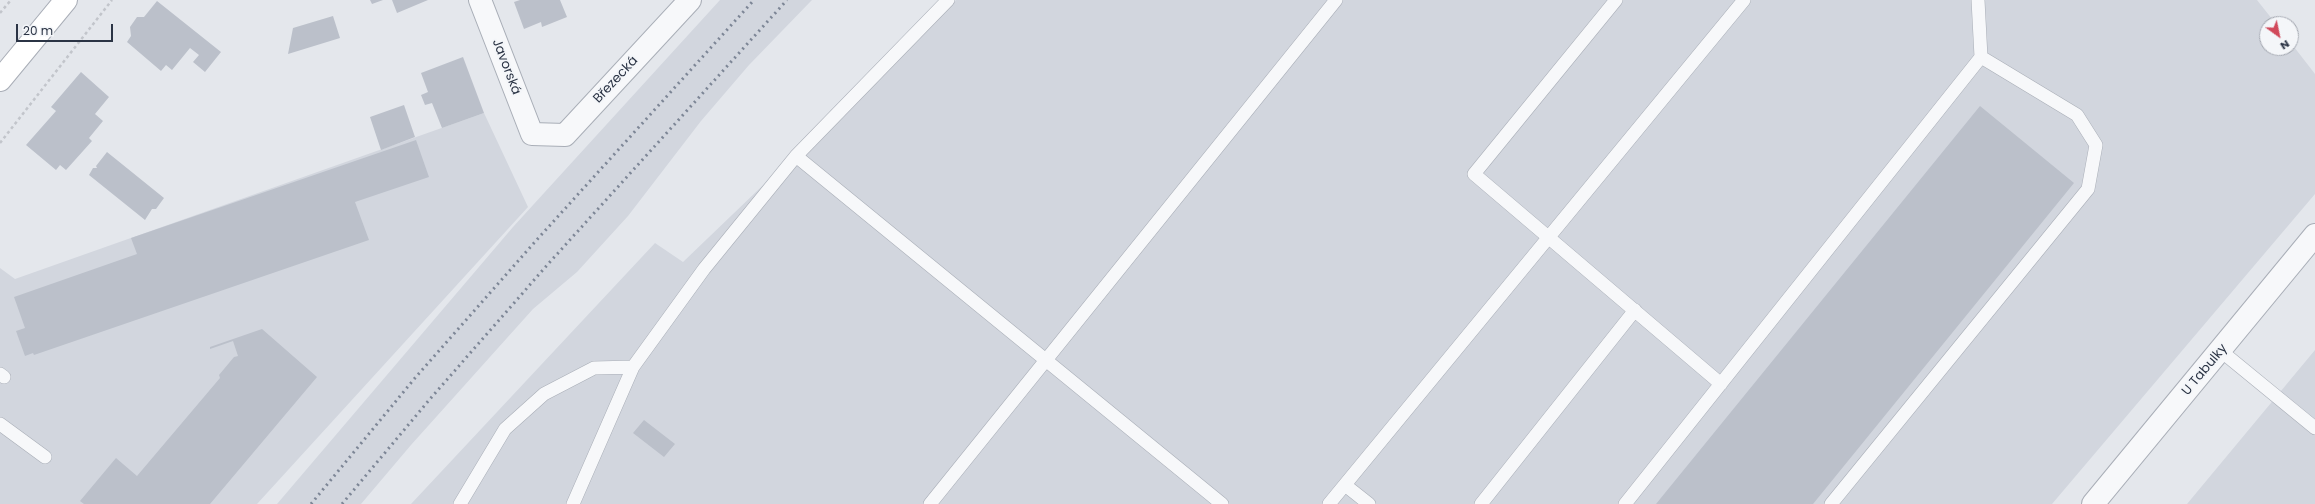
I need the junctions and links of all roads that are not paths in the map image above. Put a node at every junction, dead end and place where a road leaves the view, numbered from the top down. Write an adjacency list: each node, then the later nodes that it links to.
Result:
1 (66, 0): 10 (main road)
2 (480, 0): 11 (street, Javorská)
3 (690, 0): 11 (street, Březecká)
4 (948, 0): 12 (lane)
5 (1336, 0): 17 (lane)
6 (1616, 0): 14 (lane)
7 (1744, 0): 14 (lane)
8 (1978, 0): 9 (lane)
9 (1981, 56): 19 (lane); 32 (lane)
10 (0, 80)
11 (532, 134)
12 (796, 156): 17 (lane); 18 (lane)
13 (2315, 235): 16 (street, U Tabulky)
14 (1549, 237): 15 (lane); 23 (lane)
15 (1635, 310): 19 (lane); 30 (lane)
16 (2221, 351): 21 (lane); 33 (street, U Tabulky)
17 (1045, 359): 26 (lane); 27 (lane)
18 (633, 367): 24 (lane); 25 (lane)
19 (1721, 384): 31 (lane)
20 (0, 424): 22 (lane)
21 (2315, 428)
22 (45, 457)
23 (1345, 485): 28 (lane); 29 (lane)
24 (460, 504)
25 (573, 504)
26 (930, 504)
27 (1222, 504)
28 (1329, 504)
29 (1370, 504)
30 (1481, 504)
31 (1625, 504)
32 (1831, 504)
33 (2093, 504)

